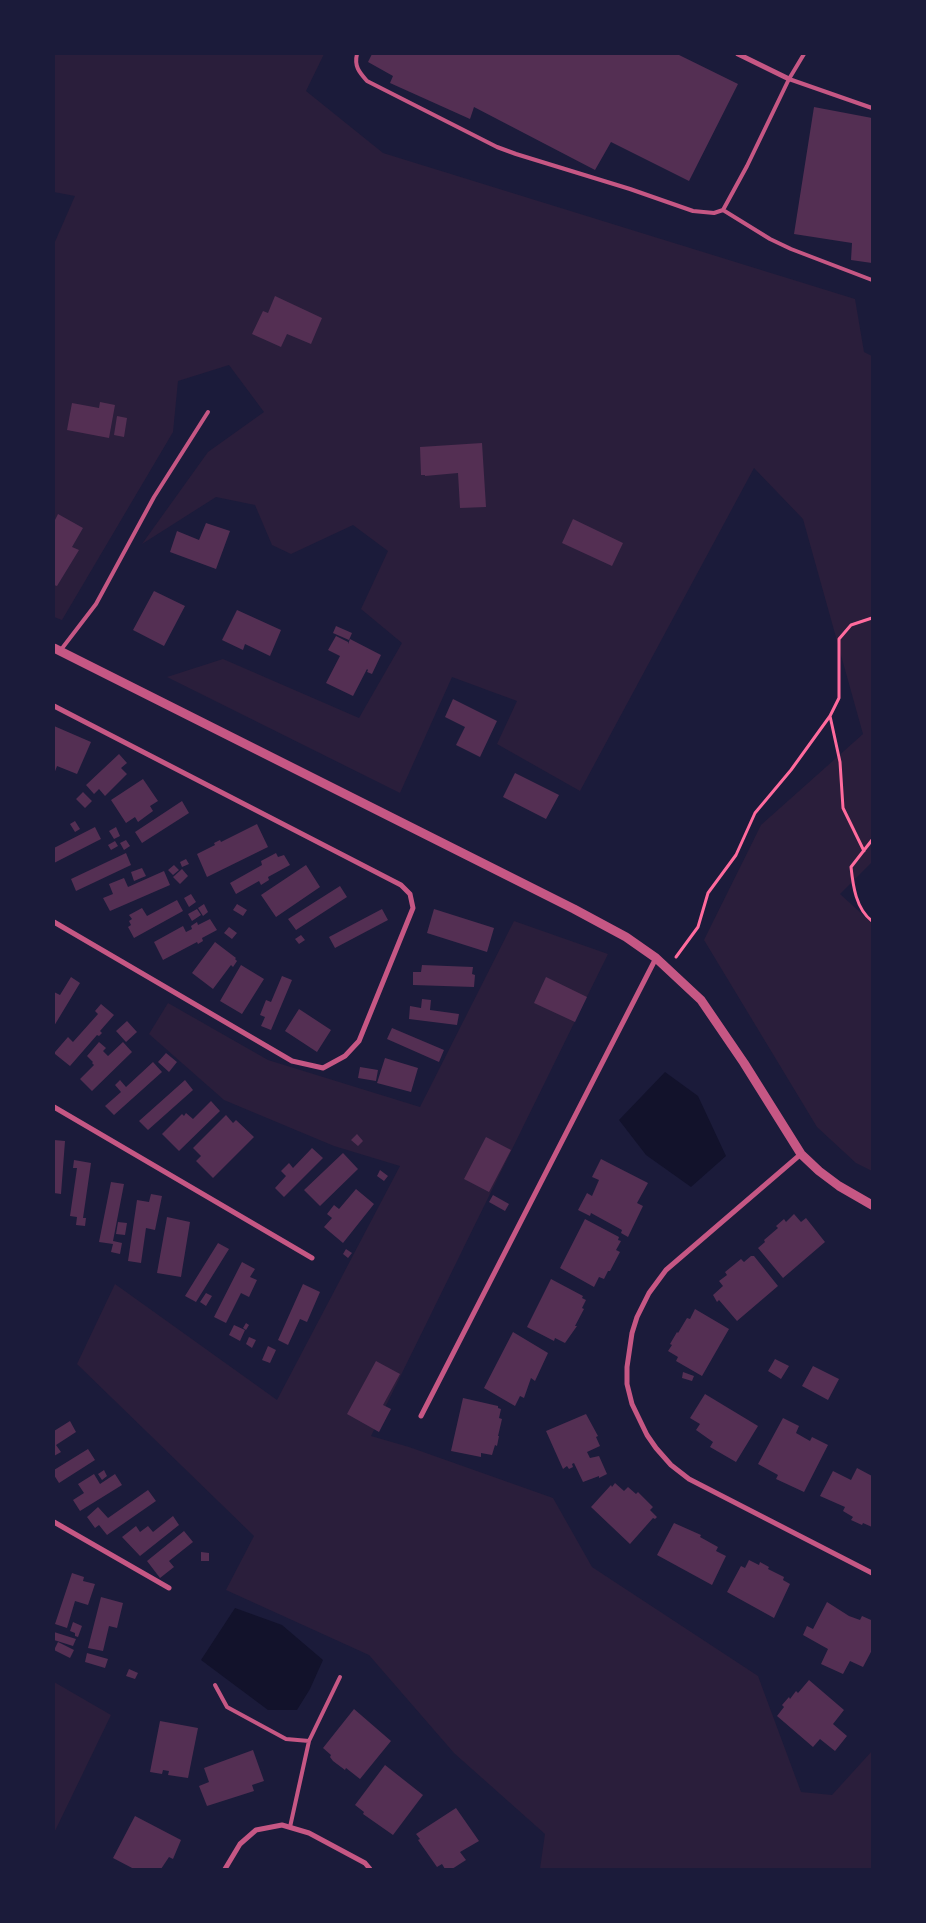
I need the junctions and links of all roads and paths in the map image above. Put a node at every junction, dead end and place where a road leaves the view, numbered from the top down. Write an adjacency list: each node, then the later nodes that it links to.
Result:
1 (357, 54): 6 (lane)
2 (738, 54): 4 (street)
3 (804, 54): 4 (lane)
4 (789, 79): 5 (lane); 6 (lane)
5 (872, 108)
6 (723, 210): 7 (lane)
7 (872, 280)
8 (208, 412): 10 (lane)
9 (872, 618): 12 (path)
10 (57, 649): 17 (street)
11 (54, 706): 16 (street)
12 (830, 716): 14 (path); 18 (path)
13 (872, 840): 14 (path)
14 (864, 851): 15 (path)
15 (872, 921)
16 (54, 922)
17 (656, 958): 18 (street); 23 (street)
18 (668, 967): 20 (street)
19 (54, 1107): 22 (street)
20 (801, 1154): 21 (street); 25 (street)
21 (872, 1205)
22 (312, 1258)
23 (421, 1416)
24 (54, 1522): 26 (street)
25 (872, 1573)
26 (169, 1588)
27 (340, 1677): 29 (lane)
28 (215, 1685): 29 (lane)
29 (309, 1741): 30 (lane)
30 (290, 1827): 31 (street); 32 (street)
31 (225, 1869)
32 (370, 1869)

